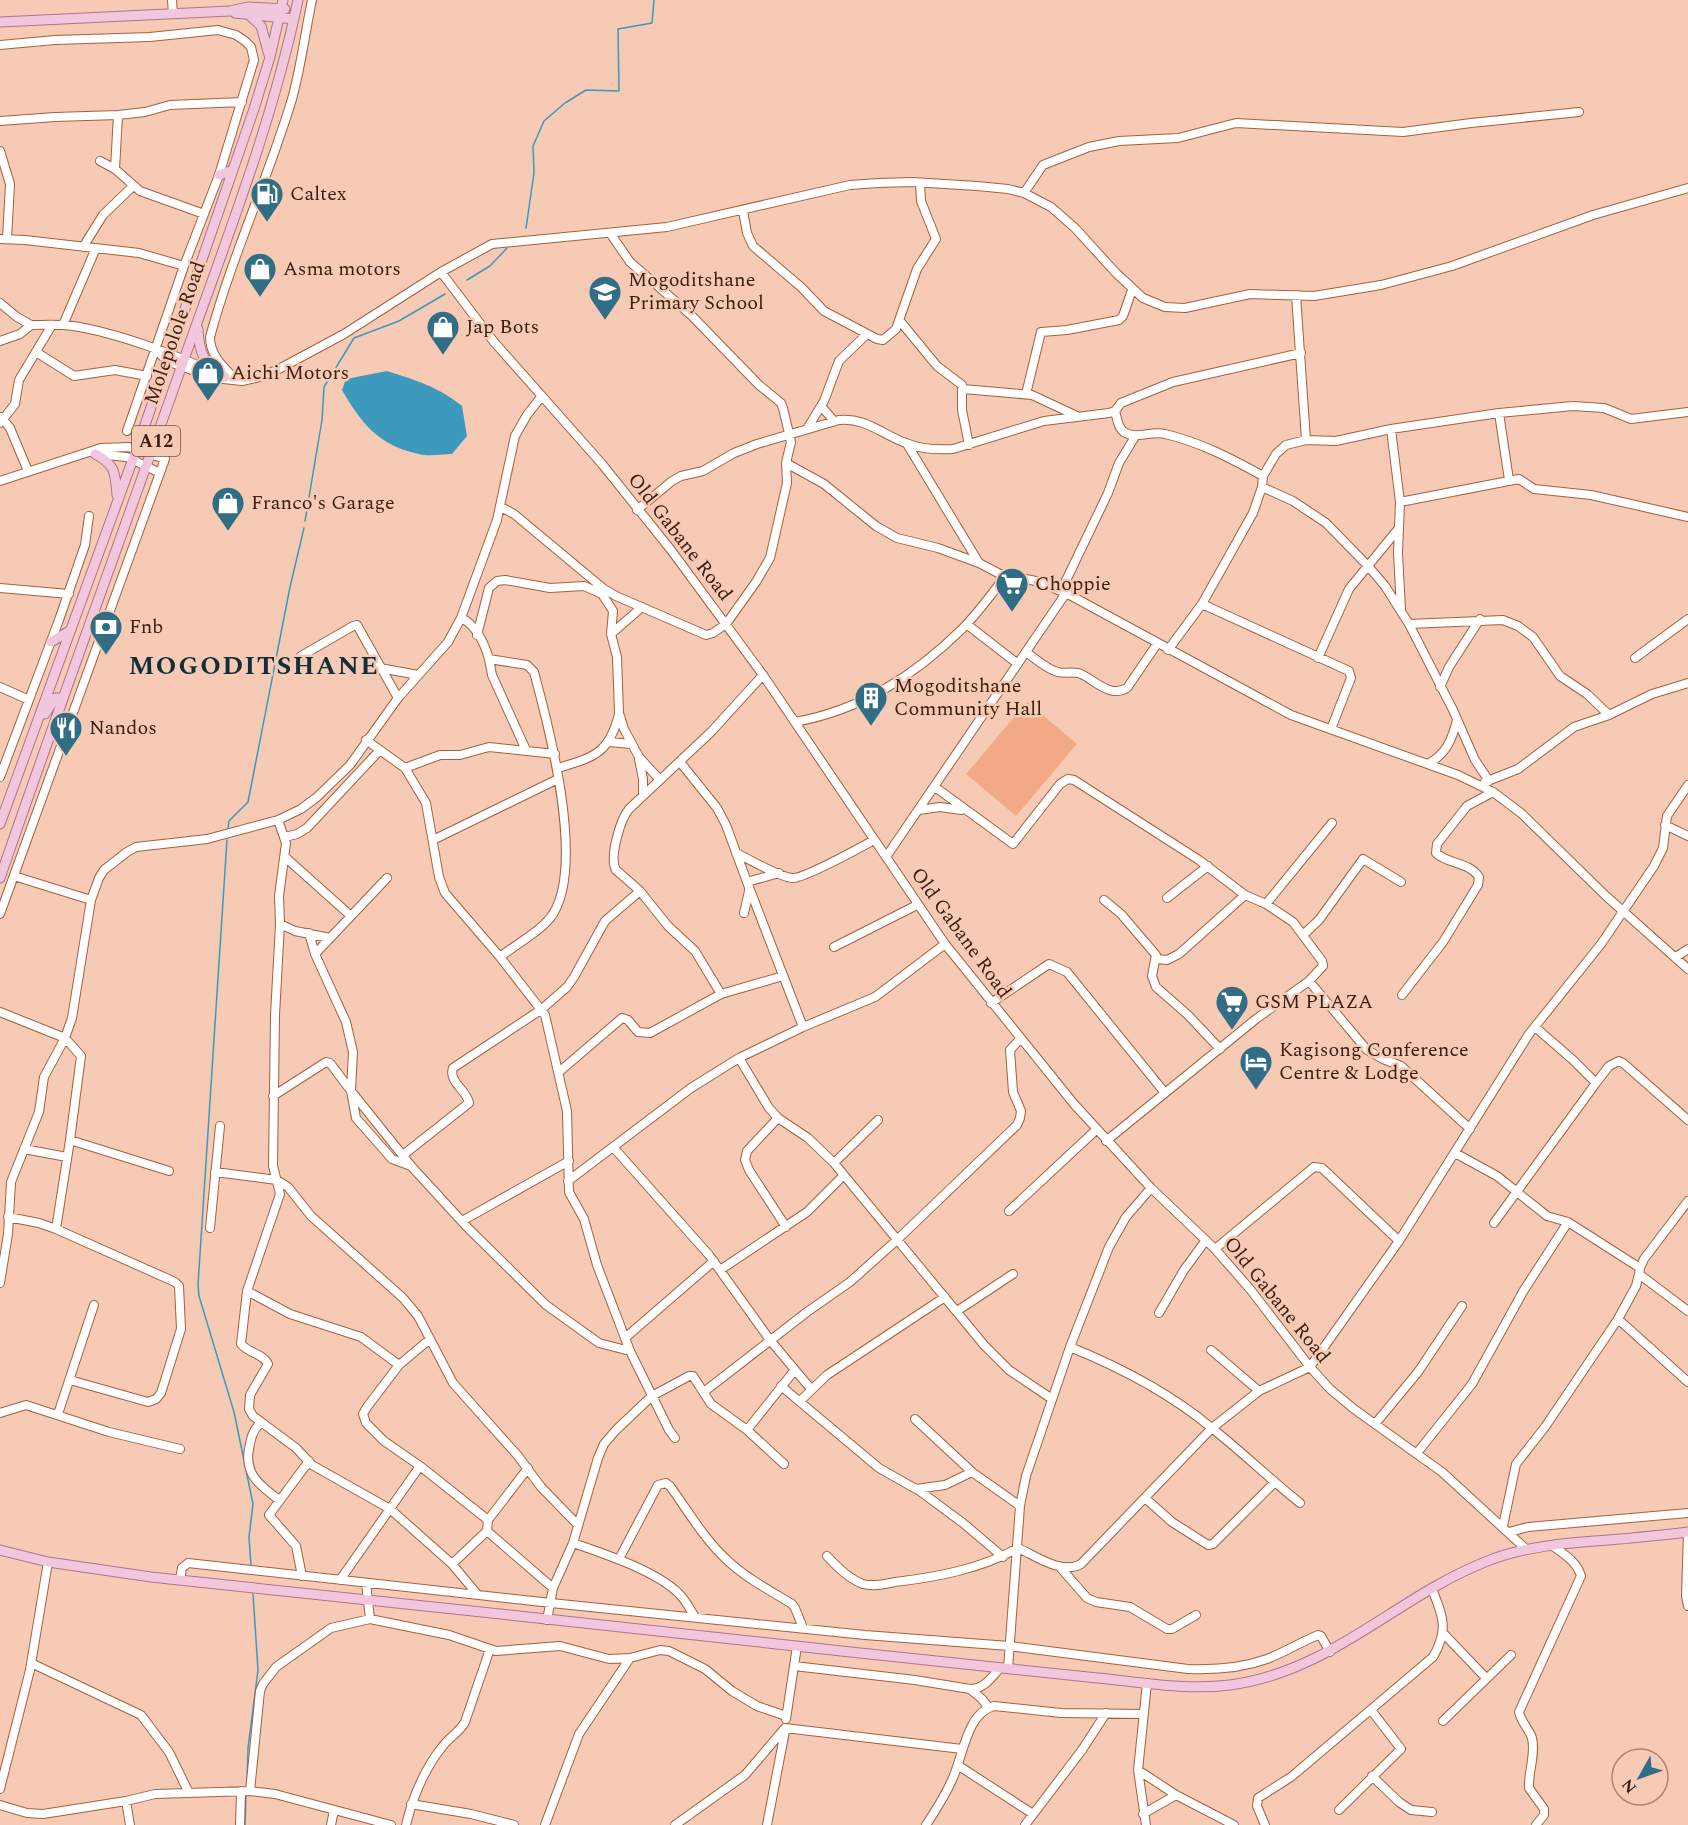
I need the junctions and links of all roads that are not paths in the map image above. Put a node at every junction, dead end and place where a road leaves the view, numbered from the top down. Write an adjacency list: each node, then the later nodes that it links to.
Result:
1 (172, 0): 7 (street)
2 (258, 0): 6 (main road)
3 (298, 0): 8 (main road, Molepolole Road / A12)
4 (312, 0): 28 (street)
5 (281, 8): 6 (main road); 8 (main road); 11 (main road, Molepolole Road / A12)
6 (248, 10): 7 (main road); 11 (main road)
7 (173, 14): 9 (main road)
8 (295, 14): 26 (main road, Molepolole Road / A12)
9 (0, 22)
10 (0, 45): 12 (street)
11 (270, 57): 19 (main road, Molepolole Road / A12)
12 (242, 102): 14 (street); 20 (street)
13 (1579, 112): 24 (street)
14 (118, 115): 15 (street); 18 (street)
15 (0, 121)
16 (0, 151): 30 (street)
17 (99, 161): 18 (street)
18 (115, 169): 22 (street)
19 (233, 170): 20 (main road); 48 (main road, Molepolole Road / A12)
20 (219, 176): 27 (street)
21 (920, 183): 24 (street); 25 (street); 38 (street)
22 (133, 186): 27 (street); 31 (street)
23 (1688, 188): 36 (street)
24 (1024, 193): 35 (street)
25 (743, 211): 29 (street); 43 (street)
26 (236, 212): 28 (street); 39 (main road, Molepolole Road / A12)
27 (204, 214): 33 (street)
28 (250, 216): 51 (street)
29 (610, 233): 34 (street); 65 (street)
30 (3, 239): 31 (street)
31 (84, 247): 32 (street)
32 (96, 248): 33 (street); 42 (street)
33 (184, 266): 45 (street)
34 (441, 272): 51 (street); 54 (street, Old Gabane Road)
35 (1132, 290): 36 (street); 53 (street)
36 (1296, 295): 47 (street)
37 (0, 303): 40 (street)
38 (900, 321): 43 (street); 52 (street)
39 (198, 324): 49 (main road, Molepolole Road / A12); 51 (main road)
40 (31, 325): 41 (street); 44 (street)
41 (52, 325): 42 (street); 46 (street)
42 (63, 325): 45 (street)
43 (867, 334): 55 (street)
44 (0, 341)
45 (157, 351): 48 (street); 50 (street)
46 (36, 352): 50 (street); 60 (street)
47 (1301, 353): 56 (street); 67 (street)
48 (168, 357): 49 (street); 70 (main road, Molepolole Road / A12)
49 (183, 364): 51 (street); 73 (main road, Molepolole Road / A12)
50 (147, 376): 64 (street)
51 (231, 379)
52 (963, 389): 53 (street); 69 (street)
53 (1026, 394): 59 (street)
54 (541, 397): 85 (street); 86 (street, Old Gabane Road)
55 (821, 406): 61 (street); 62 (street)
56 (1115, 411): 59 (street); 66 (street)
57 (1688, 412): 58 (street)
58 (1499, 413): 63 (street); 80 (street)
59 (1077, 416): 69 (street)
60 (1, 420): 77 (street)
61 (834, 422): 62 (street); 68 (street)
62 (807, 429): 65 (street)
63 (1391, 429): 67 (street); 84 (street)
64 (127, 431)
65 (789, 435): 75 (street); 86 (street)
66 (1136, 435): 79 (street); 99 (street)
67 (1306, 440): 79 (street)
68 (907, 444): 69 (street); 90 (street)
69 (969, 445)
70 (137, 448): 71 (street); 73 (street); 74 (main road, Molepolole Road / A12)
71 (82, 454): 72 (street); 77 (street)
72 (95, 454): 74 (street); 83 (main road)
73 (151, 454): 76 (main road, Molepolole Road / A12); 78 (street)
74 (133, 459): 76 (street); 83 (main road, Molepolole Road / A12)
75 (786, 463): 90 (street); 107 (street)
76 (147, 466): 78 (street); 128 (main road, Molepolole Road / A12)
77 (28, 471): 81 (street)
78 (160, 472): 131 (street)
79 (1263, 476): 82 (street)
80 (1509, 480): 84 (street); 88 (street)
81 (0, 481)
82 (1262, 487): 91 (street); 101 (street)
83 (117, 500): 110 (main road, Molepolole Road / A12)
84 (1400, 502): 89 (street)
85 (501, 507): 92 (street); 94 (street)
86 (638, 510): 107 (street, Old Gabane Road)
87 (89, 516): 100 (street)
88 (1688, 517)
89 (1399, 528): 91 (street); 103 (street)
90 (979, 563): 93 (street)
91 (1368, 566): 103 (street); 118 (street)
92 (579, 567): 95 (street); 98 (street)
93 (1006, 575): 99 (street); 135 (street)
94 (474, 583): 97 (street); 104 (street)
95 (572, 586): 97 (street); 98 (street)
96 (0, 588): 100 (street)
97 (489, 588): 112 (street)
98 (603, 591): 102 (street); 111 (street)
99 (1063, 592): 114 (street); 116 (street)
100 (69, 594): 113 (street)
101 (1202, 604): 115 (street); 118 (street)
102 (642, 607): 107 (street); 111 (street)
103 (1401, 612): 108 (street)
104 (461, 618): 112 (street); 123 (street)
105 (1688, 619): 119 (street)
106 (1480, 620): 108 (street); 127 (street); 133 (street)
107 (726, 624): 124 (street, Old Gabane Road)
108 (1409, 624): 127 (street)
109 (969, 626): 121 (street)
110 (71, 630): 113 (main road); 136 (main road, Molepolole Road / A12)
111 (611, 634): 132 (street)
112 (477, 635): 120 (street)
113 (51, 642): 130 (street)
114 (1157, 644): 115 (street); 116 (street)
115 (1168, 650): 137 (street)
116 (1026, 652): 121 (street)
117 (301, 656): 122 (street)
118 (1318, 658): 137 (street)
119 (1635, 658)
120 (489, 659): 142 (street); 143 (street)
121 (1018, 664): 157 (street)
122 (380, 668): 123 (street); 129 (street)
123 (418, 675): 129 (street)
124 (763, 675): 135 (street, Old Gabane Road); 145 (street)
125 (1688, 683): 133 (street)
126 (0, 687): 130 (street)
127 (1440, 687): 134 (street)
128 (62, 698): 131 (street); 136 (main road); 176 (main road, Molepolole Road / A12)
129 (398, 698): 138 (street)
130 (29, 700): 151 (street)
131 (75, 703): 175 (street)
132 (620, 713): 139 (street); 140 (street)
133 (1609, 715): 154 (street)
134 (1457, 720): 146 (street); 154 (street)
135 (795, 722): 169 (street, Old Gabane Road)
136 (36, 726): 164 (main road, Molepolole Road / A12)
137 (1332, 729): 146 (street)
138 (366, 740): 141 (street); 147 (street)
139 (609, 742): 140 (street); 149 (street)
140 (631, 744): 144 (street)
141 (380, 750): 148 (street); 150 (street)
142 (526, 750): 143 (street); 148 (street)
143 (555, 754): 149 (street)
144 (639, 757): 153 (street); 159 (street)
145 (680, 762): 153 (street); 170 (street)
146 (1428, 764): 155 (street)
147 (350, 765): 150 (street); 162 (street)
148 (405, 768): 168 (street)
149 (558, 768): 152 (street)
150 (358, 774): 167 (street)
151 (0, 777)
152 (558, 779): 168 (street); 199 (street)
153 (660, 780): 159 (street)
154 (1489, 781): 155 (street)
155 (1478, 784): 158 (street)
156 (1688, 785): 165 (street)
157 (935, 787): 160 (street); 161 (street)
158 (1493, 792): 187 (street); 206 (street)
159 (643, 796): 180 (street)
160 (919, 810): 161 (street); 172 (street)
161 (968, 812): 173 (street)
162 (278, 820): 167 (street); 183 (street)
163 (1332, 823): 185 (street)
164 (0, 824)
165 (1665, 825): 166 (street); 187 (street)
166 (1688, 836)
167 (285, 837): 171 (street)
168 (433, 840): 199 (street)
169 (874, 840): 172 (street, Old Gabane Road); 174 (street)
170 (736, 853): 174 (street); 179 (street)
171 (285, 857): 190 (street); 191 (street)
172 (886, 857): 186 (street, Old Gabane Road)
173 (1208, 866): 181 (street); 182 (street)
174 (779, 873): 179 (street)
175 (14, 876): 183 (street); 189 (street)
176 (0, 878)
177 (387, 878): 190 (street)
178 (1401, 882): 193 (street)
179 (748, 886): 188 (street); 203 (street)
180 (640, 891): 205 (street); 208 (street)
181 (1245, 895): 185 (street); 201 (street)
182 (1167, 898)
183 (91, 900): 212 (street)
184 (1104, 900): 201 (street)
185 (1266, 904): 193 (street)
186 (917, 905): 195 (street, Old Gabane Road); 196 (street)
187 (1623, 911): 200 (street); 211 (street)
188 (744, 913)
189 (0, 915)
190 (351, 916): 194 (street)
191 (280, 924): 192 (street); 220 (street)
192 (309, 933): 194 (street); 198 (street)
193 (1303, 935): 204 (street)
194 (330, 938): 198 (street)
195 (945, 944): 207 (street, Old Gabane Road); 210 (street)
196 (834, 947)
197 (1688, 949): 200 (street)
198 (315, 954): 218 (street)
199 (500, 957): 208 (street)
200 (1676, 957): 202 (street)
201 (1157, 959): 214 (street)
202 (1688, 969)
203 (783, 976): 205 (street); 210 (street)
204 (1309, 981): 214 (street); 225 (street)
205 (721, 994): 216 (street)
206 (1402, 995)
207 (992, 1003): 213 (street, Old Gabane Road); 219 (street)
208 (542, 1009): 216 (street); 232 (street)
209 (0, 1012): 212 (street)
210 (803, 1027): 215 (street)
211 (1535, 1027): 217 (street); 225 (street)
212 (65, 1038): 227 (street); 230 (street)
213 (1020, 1040): 226 (street, Old Gabane Road); 253 (street)
214 (1220, 1049): 219 (street)
215 (740, 1058): 221 (street); 229 (street)
216 (559, 1072): 234 (street)
217 (1596, 1083): 223 (street); 243 (street)
218 (351, 1091): 220 (street); 232 (street); 236 (street)
219 (1165, 1094): 228 (street)
220 (273, 1096): 240 (street)
221 (778, 1118): 235 (street); 250 (street)
222 (878, 1120): 235 (street)
223 (1688, 1120)
224 (220, 1126): 238 (street)
225 (1470, 1129): 231 (street)
226 (1096, 1130): 228 (street, Old Gabane Road); 245 (street)
227 (70, 1140): 233 (street); 237 (street)
228 (1106, 1141): 242 (street, Old Gabane Road)
229 (613, 1147): 241 (street); 257 (street)
230 (24, 1149): 233 (street); 246 (street)
231 (1455, 1153): 243 (street); 255 (street)
232 (403, 1155): 236 (street)
233 (67, 1157): 252 (street)
234 (569, 1161): 241 (street); 247 (street)
235 (834, 1163): 239 (street)
236 (412, 1167): 247 (street)
237 (170, 1171)
238 (214, 1172): 240 (street); 251 (street)
239 (844, 1175): 250 (street); 253 (street)
240 (277, 1180): 262 (street); 271 (street)
241 (568, 1181): 270 (street)
242 (1151, 1188): 254 (street, Old Gabane Road); 273 (street)
243 (1516, 1191): 248 (street); 249 (street)
244 (1688, 1201): 259 (street)
245 (1009, 1211)
246 (8, 1217): 252 (street); 261 (street)
247 (462, 1221): 275 (street)
248 (1568, 1222): 259 (street); 297 (street)
249 (1494, 1223)
250 (786, 1227): 258 (street)
251 (210, 1228)
252 (56, 1229): 279 (street)
253 (898, 1239): 263 (street); 272 (street)
254 (1206, 1240): 256 (street, Old Gabane Road); 268 (street)
255 (1399, 1241): 256 (street); 277 (street)
256 (1215, 1249): 277 (street, Old Gabane Road)
257 (714, 1261): 258 (street); 270 (street)
258 (720, 1270): 272 (street)
259 (1640, 1271): 267 (street); 269 (street)
260 (1013, 1274): 266 (street)
261 (0, 1283)
262 (247, 1291): 276 (street); 291 (street)
263 (945, 1297): 266 (street); 282 (street)
264 (94, 1305): 279 (street)
265 (1462, 1306): 292 (street)
266 (957, 1311): 286 (street)
267 (1688, 1311)
268 (1159, 1313)
269 (1618, 1319): 280 (street); 313 (street)
270 (625, 1338): 275 (street)
271 (430, 1339): 276 (street); 301 (street)
272 (770, 1340): 278 (street); 283 (street)
273 (1070, 1347): 286 (street); 293 (street)
274 (1211, 1350): 284 (street)
275 (630, 1351): 285 (street)
276 (399, 1365): 300 (street)
277 (1310, 1367): 284 (street); 292 (street, Old Gabane Road)
278 (794, 1371): 281 (street); 282 (street)
279 (70, 1380): 289 (street)
280 (1688, 1382)
281 (781, 1386): 287 (street); 294 (street)
282 (811, 1389): 287 (street)
283 (705, 1391): 285 (street); 294 (street)
284 (1259, 1391): 293 (street)
285 (652, 1396): 295 (street); 312 (street)
286 (1052, 1399): 308 (street)
287 (800, 1401): 304 (street)
288 (0, 1413): 289 (street)
289 (58, 1414): 296 (street)
290 (915, 1419): 302 (street)
291 (260, 1423): 298 (street); 306 (street)
292 (1375, 1424): 297 (street, Old Gabane Road)
293 (1212, 1428): 303 (street); 305 (street)
294 (747, 1431): 299 (street)
295 (675, 1438)
296 (180, 1449)
297 (1417, 1453): 313 (street, Old Gabane Road)
298 (309, 1461): 306 (street); 309 (street)
299 (784, 1464)
300 (420, 1466): 309 (street); 311 (street)
301 (528, 1468): 311 (street); 312 (street)
302 (972, 1472): 304 (street); 308 (street)
303 (1274, 1483): 305 (street); 307 (street)
304 (916, 1489): 322 (street)
305 (1144, 1498): 326 (street)
306 (279, 1500): 327 (street)
307 (1300, 1503)
308 (1020, 1506): 318 (street)
309 (390, 1509): 325 (street); 329 (street)
310 (1688, 1512): 313 (street)
311 (488, 1520): 314 (street)
312 (578, 1525): 316 (street)
313 (1506, 1529): 319 (street, Old Gabane Road)
314 (487, 1531): 325 (street); 331 (street)
315 (1688, 1532): 317 (main road); 336 (street)
316 (573, 1543): 323 (street); 331 (street)
317 (1553, 1546): 319 (main road); 393 (street)
318 (1018, 1548): 322 (street); 326 (street); 344 (street)
319 (1526, 1549): 332 (main road)
320 (0, 1550): 324 (main road)
321 (826, 1556): 322 (street)
322 (1003, 1557)
323 (619, 1559): 338 (street); 341 (street)
324 (48, 1562): 328 (main road); 349 (street)
325 (452, 1564): 333 (street)
326 (1059, 1566): 337 (street)
327 (302, 1576): 328 (street); 329 (street)
328 (180, 1580): 334 (main road)
329 (340, 1580): 330 (street)
330 (366, 1583): 333 (street); 334 (street)
331 (553, 1588): 335 (street)
332 (1431, 1589): 342 (street); 346 (main road)
333 (477, 1594): 335 (street)
334 (367, 1600): 339 (street); 340 (main road)
335 (551, 1603): 338 (street); 340 (street)
336 (1688, 1606)
337 (1196, 1615)
338 (695, 1617): 341 (street)
339 (370, 1619): 345 (street); 368 (street)
340 (547, 1620): 343 (main road)
341 (803, 1628): 344 (street)
342 (1443, 1633): 352 (street); 356 (street)
343 (796, 1646): 350 (street); 351 (main road)
344 (1009, 1646): 346 (street); 351 (street)
345 (490, 1649): 348 (street); 372 (street)
346 (1330, 1652): 353 (main road)
347 (1511, 1655): 352 (street)
348 (630, 1658): 359 (street); 385 (street)
349 (31, 1663): 366 (street); 369 (street)
350 (794, 1666): 354 (street); 359 (street)
351 (1003, 1668): 353 (main road); 354 (street)
352 (1486, 1678): 360 (street)
353 (1147, 1683): 358 (street)
354 (970, 1689): 355 (street)
355 (988, 1707): 357 (street); 362 (street)
356 (1371, 1710): 365 (street); 392 (street)
357 (1106, 1713): 358 (street); 377 (street)
358 (1143, 1714): 364 (street)
359 (786, 1716): 361 (street)
360 (1443, 1721)
361 (785, 1728): 362 (street); 386 (street); 387 (street)
362 (962, 1749): 363 (street)
363 (959, 1766): 377 (street); 388 (street)
364 (1138, 1770): 370 (street); 378 (street)
365 (1372, 1776): 375 (street); 376 (street)
366 (0, 1789)
367 (241, 1791): 368 (street); 369 (street); 380 (street)
368 (250, 1791): 374 (street)
369 (189, 1793): 371 (street)
370 (1176, 1795): 378 (street); 391 (street)
371 (126, 1801): 373 (street); 379 (street)
372 (411, 1804): 383 (street); 384 (street)
373 (0, 1805)
374 (334, 1810): 381 (street); 382 (street)
375 (1339, 1810)
376 (1432, 1812)
377 (1033, 1814): 389 (street)
378 (1143, 1814): 390 (street)
379 (130, 1825)
380 (240, 1825)
381 (331, 1825)
382 (391, 1825)
383 (406, 1825)
384 (514, 1825)
385 (545, 1825)
386 (675, 1825)
387 (767, 1825)
388 (926, 1825)
389 (1025, 1825)
390 (1146, 1825)
391 (1234, 1825)
392 (1265, 1825)
393 (1536, 1825)

